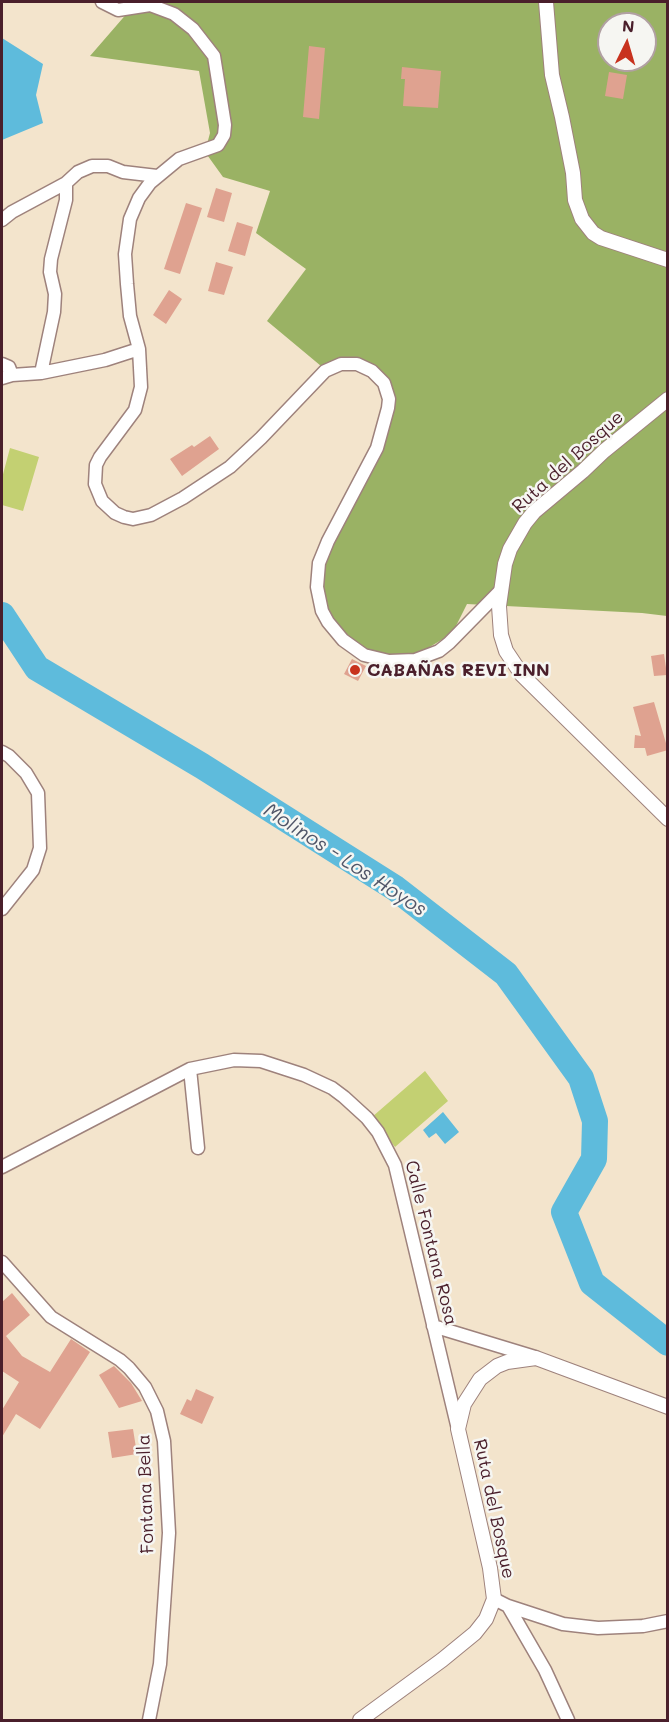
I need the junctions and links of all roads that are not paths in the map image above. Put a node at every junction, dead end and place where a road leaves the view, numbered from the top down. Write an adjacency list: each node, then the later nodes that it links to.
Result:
1 (102, 2): 3 (street)
2 (546, 2): 6 (street)
3 (157, 176): 4 (street); 7 (street)
4 (66, 183): 5 (street); 9 (street)
5 (2, 220)
6 (668, 260)
7 (139, 349): 9 (street); 12 (street)
8 (2, 364): 10 (street)
9 (41, 373): 10 (street)
10 (7, 376)
11 (668, 399): 12 (street, Ruta del Bosque)
12 (502, 589): 14 (street, Ruta del Bosque)
13 (2, 752): 15 (street)
14 (668, 819)
15 (2, 909)
16 (190, 1069): 17 (street); 18 (street, Calle Fontana Rosa); 20 (street, Calle Fontana Rosa)
17 (198, 1148)
18 (2, 1167)
19 (2, 1262): 27 (street, Fontana Bella)
20 (433, 1326): 21 (street); 23 (street, Calle Fontana Rosa)
21 (536, 1358): 22 (street, Ruta del Bosque); 23 (street, Ruta del Bosque)
22 (668, 1407)
23 (458, 1429): 24 (street, Ruta del Bosque)
24 (494, 1599): 25 (street); 28 (street, Ruta del Bosque)
25 (508, 1606): 26 (street); 29 (street)
26 (668, 1622)
27 (148, 1720)
28 (360, 1720)
29 (568, 1720)

